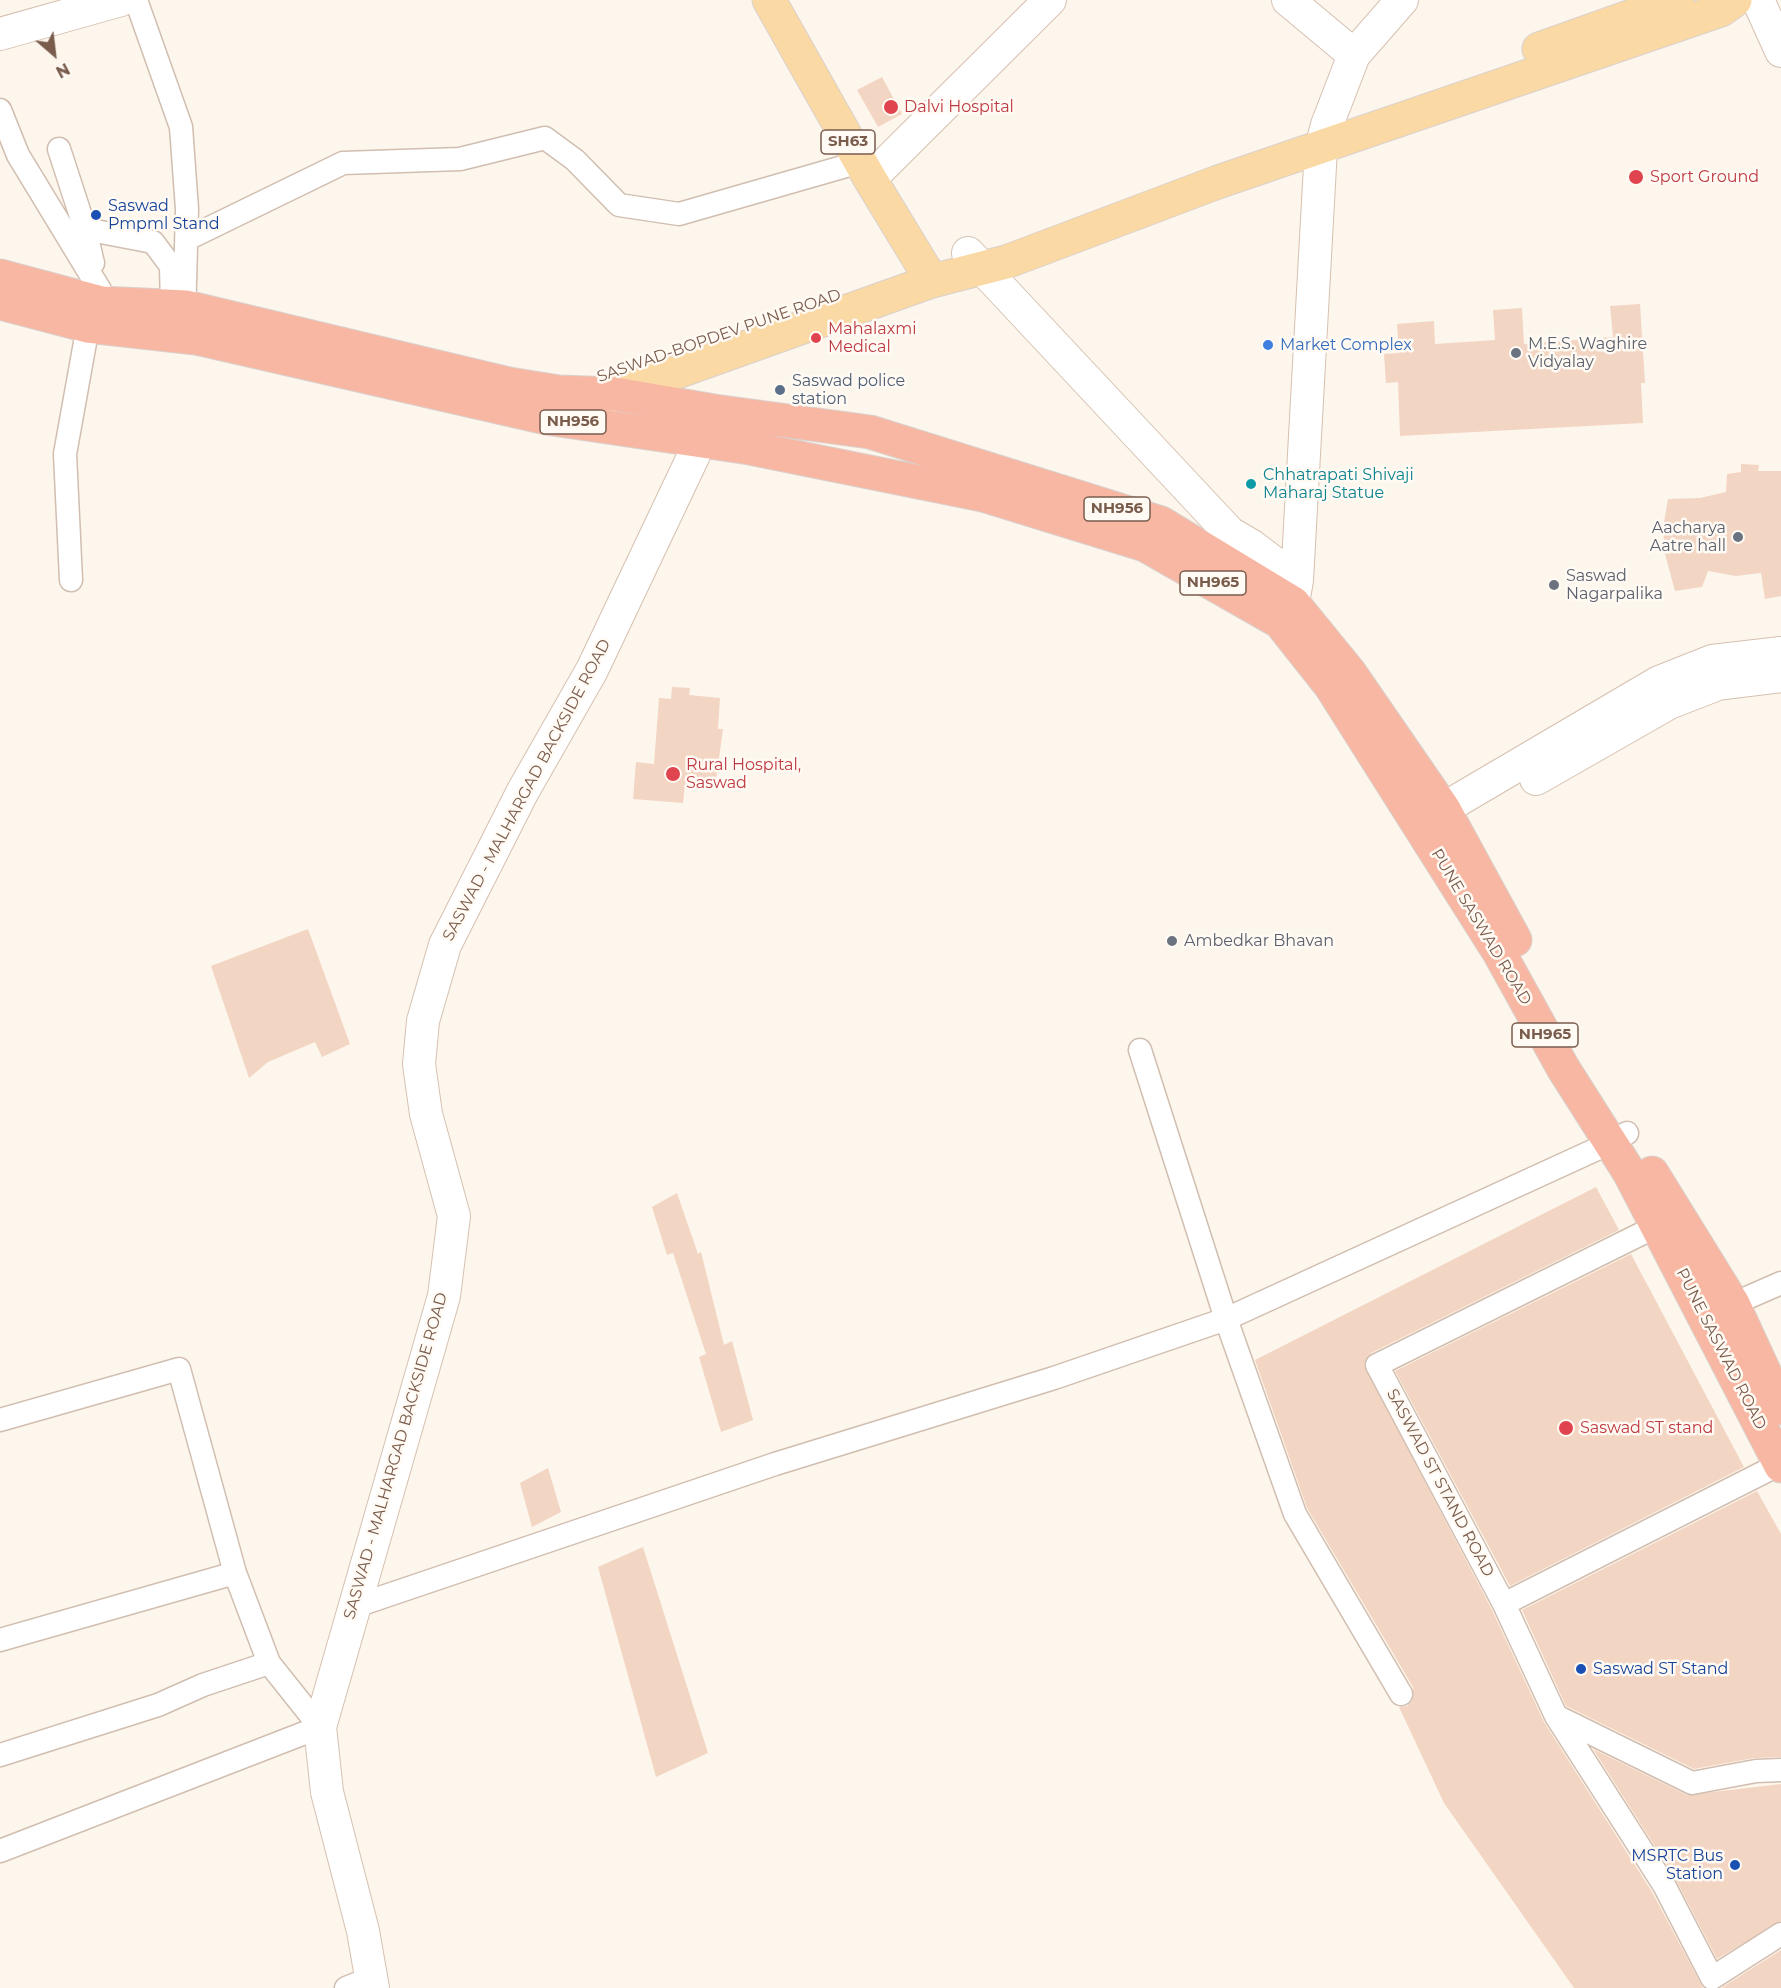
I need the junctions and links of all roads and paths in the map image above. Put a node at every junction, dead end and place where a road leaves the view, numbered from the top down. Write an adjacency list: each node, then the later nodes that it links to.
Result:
1 (121, 0): 10 (street)
2 (136, 0): 18 (street)
3 (770, 0): 16 (main road, SH63)
4 (1050, 0): 16 (street)
5 (1287, 0): 12 (street)
6 (1402, 0): 12 (street)
7 (1677, 0): 14 (main road)
8 (1735, 0): 14 (main road)
9 (1758, 0): 11 (street)
10 (0, 34)
11 (1778, 41)
12 (1354, 55): 14 (street)
13 (0, 110): 23 (street)
14 (1324, 136): 19 (main road); 31 (street)
15 (58, 149): 17 (street)
16 (865, 171): 18 (street); 20 (main road, SH63)
17 (85, 230): 23 (street); 24 (street)
18 (187, 239): 24 (street)
19 (987, 258): 20 (main road); 31 (street)
20 (927, 273): 25 (main road, SASWAD-BOPDEV PUNE ROAD); 26 (main road, SASWAD-BOPDEV PUNE ROAD)
21 (0, 276): 23 (highway, NH956)
22 (0, 303): 23 (highway, NH956)
23 (97, 306): 24 (highway, NH956); 30 (street)
24 (180, 316): 26 (highway, NH956); 26 (highway, NH956)
25 (615, 394): 26 (highway, NH956); 27 (highway, NH956)
26 (541, 407): 28 (highway, NH956)
27 (714, 411): 28 (street, SASWAD - MALHARGAD BACKSIDE ROAD); 31 (highway, NH956)
28 (700, 441): 29 (highway, NH956); 47 (street, SASWAD - MALHARGAD BACKSIDE ROAD)
29 (1145, 545): 31 (highway, NH965)
30 (71, 580)
31 (1290, 602): 35 (highway, NH965)
32 (1781, 653): 33 (street)
33 (1709, 675): 34 (street); 35 (street)
34 (1781, 676)
35 (1436, 824): 37 (highway)
36 (1140, 1050): 41 (street)
37 (1618, 1138): 38 (highway, PUNE SASWAD ROAD); 40 (highway); 41 (street)
38 (1657, 1226): 44 (highway, PUNE SASWAD ROAD); 46 (street, SASWAD ST STAND ROAD)
39 (1781, 1283): 40 (street)
40 (1733, 1304): 42 (highway)
41 (1226, 1319): 47 (street); 50 (street)
42 (1781, 1408)
43 (0, 1420): 45 (street)
44 (1780, 1465): 46 (street)
45 (235, 1573): 48 (street); 49 (street)
46 (1504, 1604): 51 (street)
47 (353, 1607): 52 (street, SASWAD - MALHARGAD BACKSIDE ROAD)
48 (0, 1640)
49 (269, 1663): 52 (street); 53 (street)
50 (1401, 1694)
51 (1556, 1716): 54 (street); 56 (street)
52 (320, 1728): 55 (street); 57 (street, SASWAD - MALHARGAD BACKSIDE ROAD)
53 (0, 1755)
54 (1781, 1770)
55 (0, 1851)
56 (1781, 1934)
57 (363, 1984)

